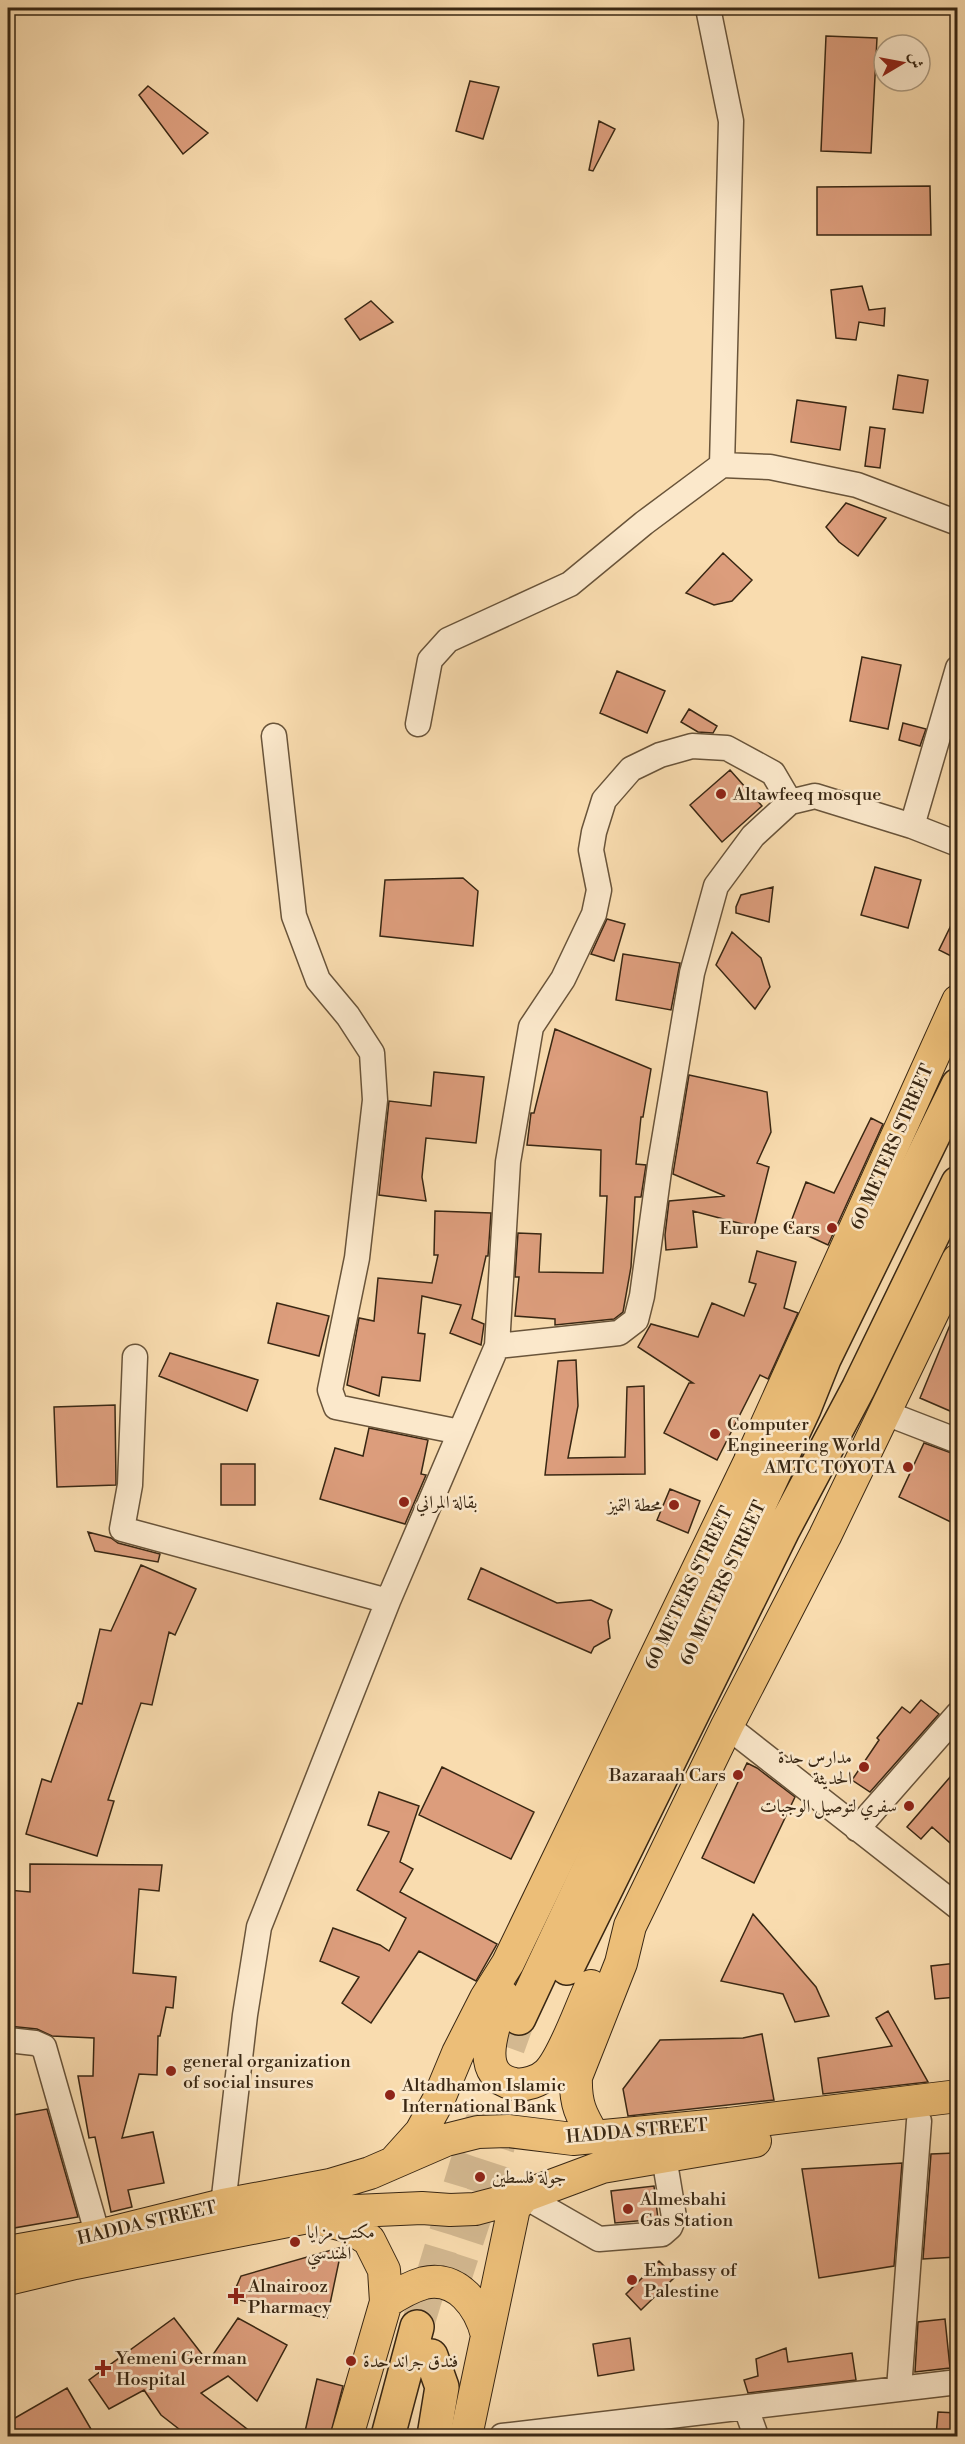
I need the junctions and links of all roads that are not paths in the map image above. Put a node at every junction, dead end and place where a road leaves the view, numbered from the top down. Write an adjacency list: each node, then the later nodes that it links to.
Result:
1 (708, 8): 2 (street)
2 (722, 465): 3 (street); 5 (street)
3 (957, 523)
4 (957, 668): 8 (street)
5 (418, 724)
6 (274, 736): 18 (street)
7 (790, 802): 8 (street); 14 (street); 14 (street)
8 (912, 826): 9 (street)
9 (957, 844)
10 (957, 1001): 20 (main road, 60 METERS STREET)
11 (957, 1084): 16 (highway, 60 METERS STREET)
12 (957, 1183): 16 (highway, 60 METERS STREET)
13 (957, 1260): 17 (main road)
14 (497, 1346): 18 (street)
15 (135, 1357): 21 (street)
16 (824, 1359): 20 (highway)
17 (883, 1412): 19 (street); 23 (main road)
18 (460, 1432): 21 (street)
19 (957, 1441)
20 (752, 1457): 27 (main road, 60 METERS STREET)
21 (388, 1601): 36 (street)
22 (957, 1714): 24 (street)
23 (727, 1726): 24 (street); 26 (main road)
24 (857, 1829): 25 (street)
25 (957, 1907)
26 (630, 1926): 27 (main road); 32 (main road)
27 (508, 1963): 34 (main road, 60 METERS STREET)
28 (8, 2040): 38 (street)
29 (957, 2096): 32 (main road, HADDA STREET)
30 (957, 2118): 31 (main road, HADDA STREET)
31 (919, 2121): 33 (main road, HADDA STREET); 45 (street)
32 (594, 2137): 34 (main road, HADDA STREET)
33 (664, 2157): 35 (main road, HADDA STREET); 35 (street)
34 (395, 2162): 36 (main road, HADDA STREET)
35 (524, 2196): 37 (main road, HADDA STREET); 42 (main road)
36 (223, 2205): 38 (main road, HADDA STREET)
37 (314, 2217): 40 (main road, HADDA STREET); 41 (main road)
38 (98, 2236): 39 (main road, HADDA STREET)
39 (8, 2252)
40 (8, 2279)
41 (386, 2302): 42 (main road); 47 (main road)
42 (487, 2335): 52 (main road)
43 (423, 2344): 48 (highway); 49 (highway); 50 (highway); 51 (highway)
44 (957, 2382): 45 (street)
45 (900, 2389): 46 (street)
46 (746, 2408): 53 (street); 54 (street)
47 (347, 2436)
48 (367, 2436)
49 (388, 2436)
50 (411, 2436)
51 (434, 2436)
52 (466, 2436)
53 (502, 2436)
54 (756, 2436)

